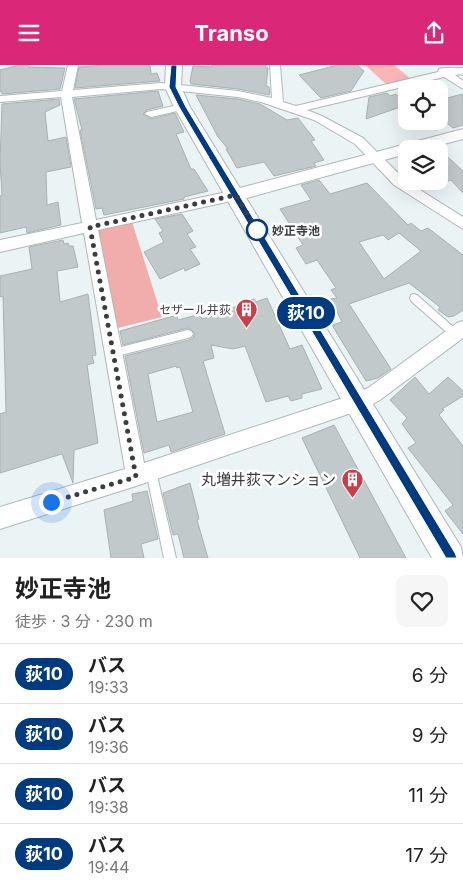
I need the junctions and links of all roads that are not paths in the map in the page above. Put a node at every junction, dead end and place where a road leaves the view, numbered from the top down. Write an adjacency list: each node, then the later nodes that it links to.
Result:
1 (73, 65): 8 (street)
2 (275, 65): 10 (street)
3 (435, 65): 5 (street)
4 (463, 71): 5 (street)
5 (446, 73): 7 (street); 11 (street)
6 (176, 86): 8 (street); 10 (street); 12 (street); 17 (main road)
7 (463, 86)
8 (66, 94): 9 (street); 19 (street)
9 (0, 99)
10 (278, 103): 11 (street)
11 (295, 110): 16 (street)
12 (151, 114)
13 (463, 134): 14 (street)
14 (440, 140)
15 (398, 151): 16 (street)
16 (374, 157): 17 (street); 18 (street)
17 (236, 195): 19 (street); 25 (main road)
18 (463, 224)
19 (90, 227): 20 (street); 24 (street)
20 (0, 246)
21 (414, 298): 22 (lane)
22 (459, 331): 25 (street)
23 (188, 333): 24 (lane)
24 (114, 353): 26 (street)
25 (359, 401): 26 (street); 29 (main road)
26 (144, 474): 27 (street); 28 (lane)
27 (0, 518)
28 (170, 558)
29 (450, 558)

